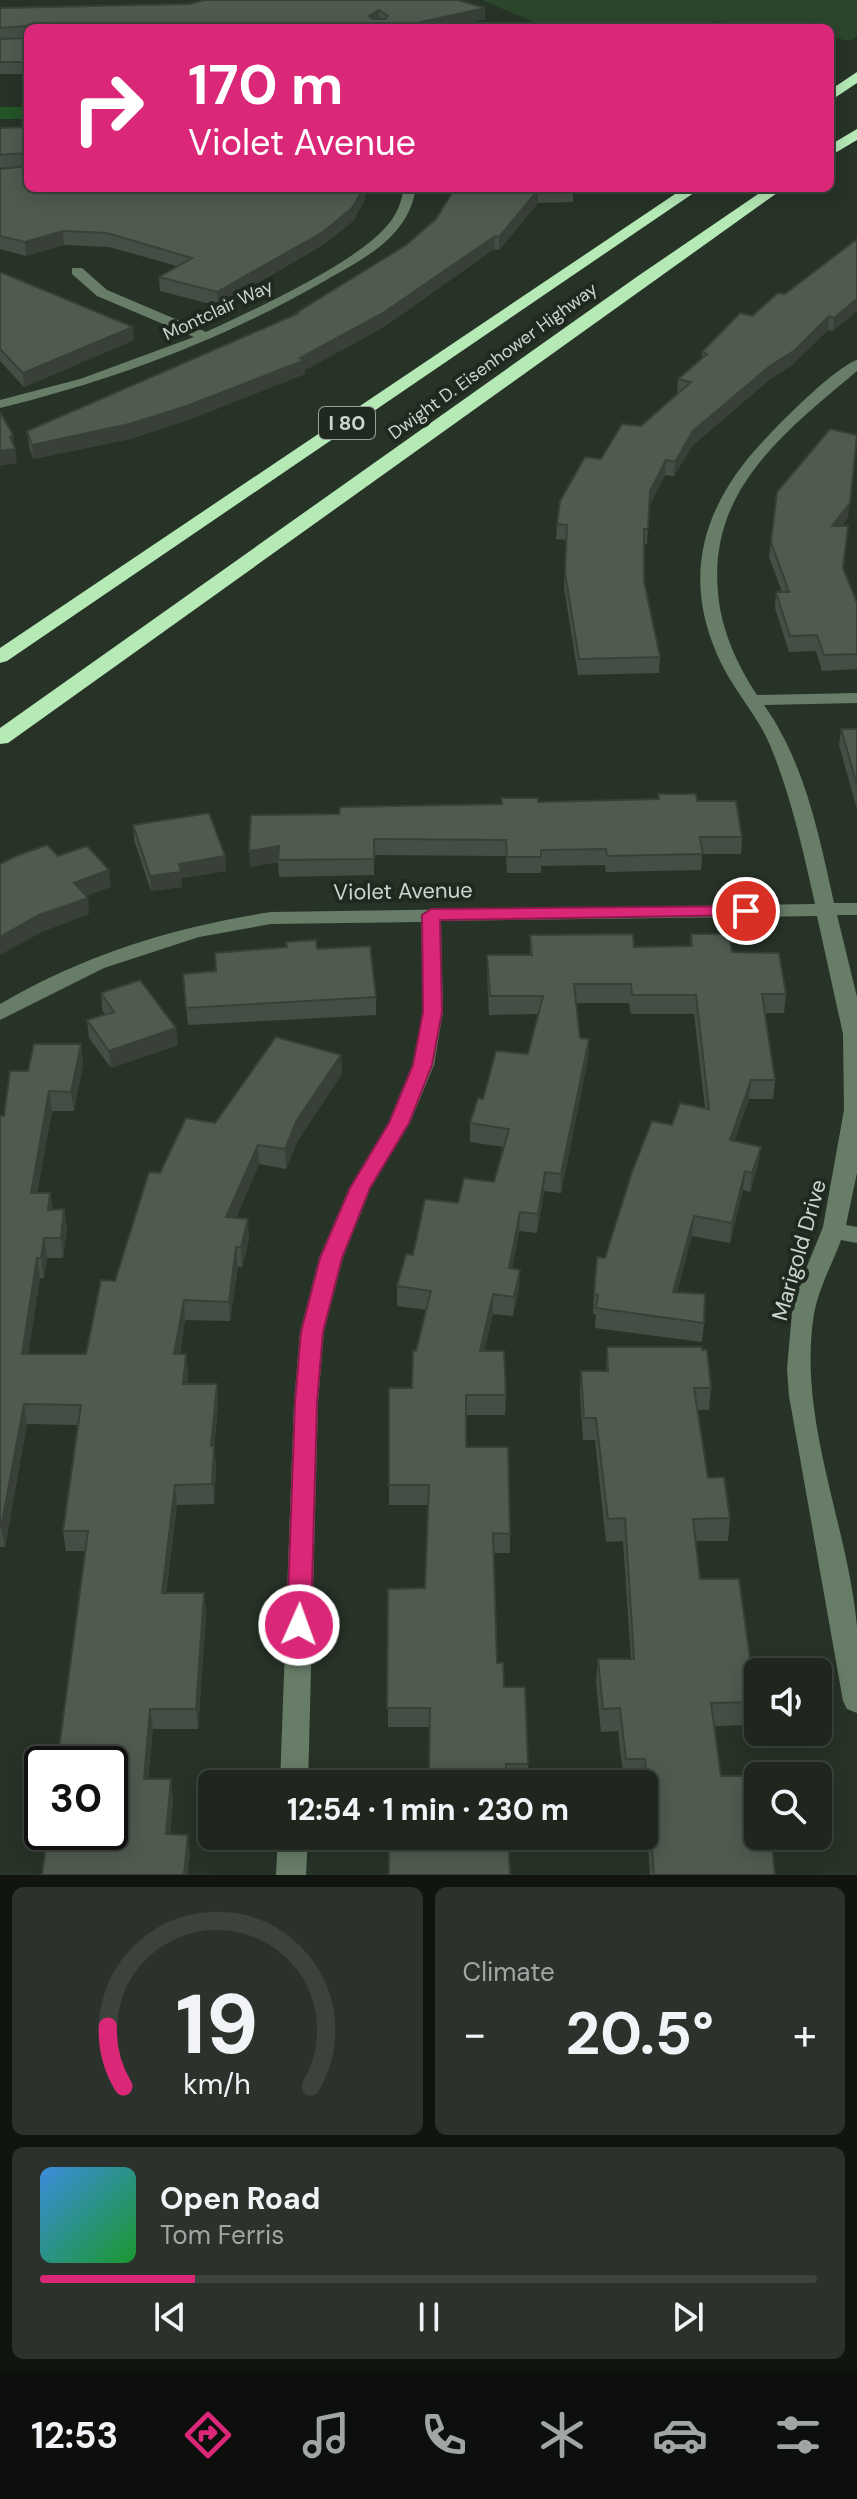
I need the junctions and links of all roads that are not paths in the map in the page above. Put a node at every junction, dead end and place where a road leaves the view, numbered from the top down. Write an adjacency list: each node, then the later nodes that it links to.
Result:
1 (857, 76): 2 (highway)
2 (834, 94)
3 (857, 133): 4 (highway)
4 (834, 149)
5 (410, 192): 9 (street, Montclair Way)
6 (688, 192): 12 (highway, Dwight D. Eisenhower Highway / I 80)
7 (771, 192): 15 (highway, Dwight D. Eisenhower Highway / I 80)
8 (77, 271): 9 (street)
9 (208, 338): 11 (street, Montclair Way)
10 (857, 364): 14 (street, Marigold Drive)
11 (0, 404)
12 (0, 657)
13 (857, 698): 14 (street)
14 (753, 700): 17 (street, Marigold Drive)
15 (0, 738)
16 (857, 909): 17 (street, Violet Avenue)
17 (826, 910): 18 (street, Violet Avenue); 20 (street, Marigold Drive)
18 (431, 915): 19 (street, Violet Avenue); 23 (street)
19 (0, 1013)
20 (833, 1230): 21 (street); 22 (street, Marigold Drive)
21 (857, 1235)
22 (857, 1701)
23 (294, 1770)
24 (292, 1850): 25 (street)
25 (291, 1875)

